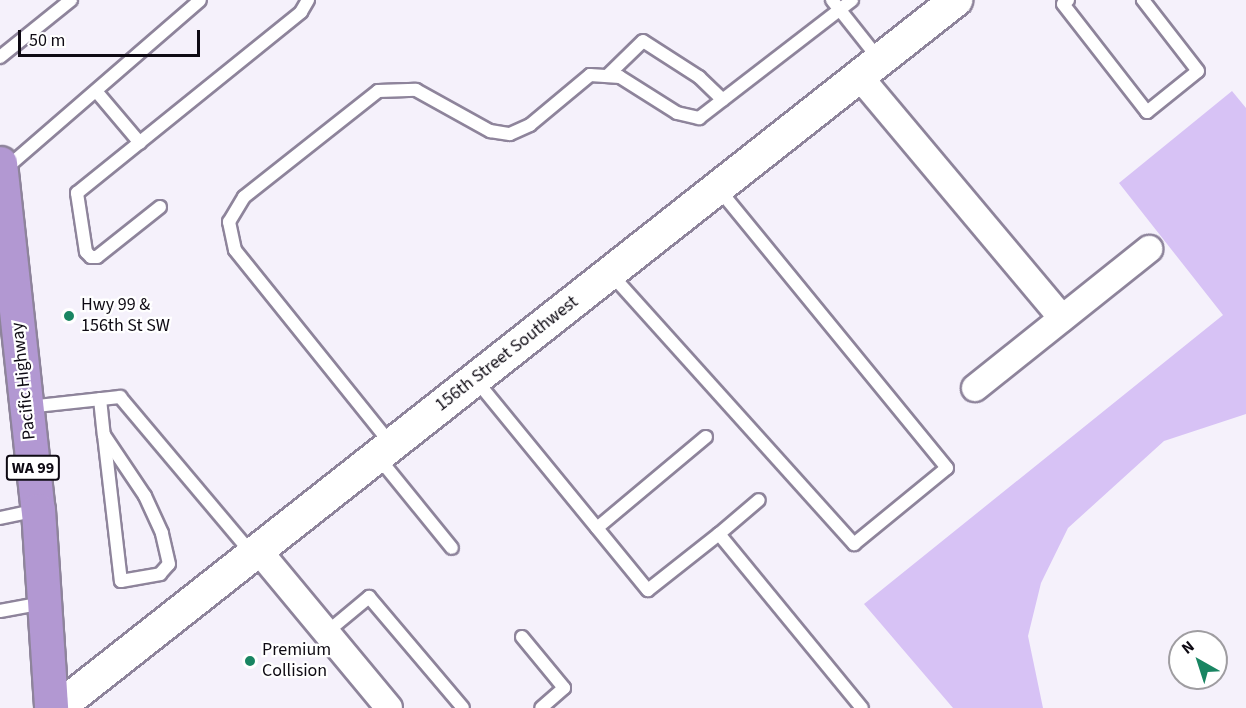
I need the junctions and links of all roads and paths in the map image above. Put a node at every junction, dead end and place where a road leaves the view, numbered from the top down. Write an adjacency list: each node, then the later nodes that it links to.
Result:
1 (71, 0): 9 (lane)
2 (200, 0): 12 (lane)
3 (308, 0): 14 (lane)
4 (852, 0): 8 (lane)
5 (956, 0): 10 (street, 156th Street Southwest)
6 (1068, 0): 7 (lane)
7 (1143, 0)
8 (836, 5): 10 (lane); 13 (lane)
9 (0, 57)
10 (869, 68): 16 (street, 156th Street Southwest); 21 (street)
11 (607, 76): 13 (lane); 13 (lane); 28 (lane)
12 (96, 91): 14 (lane); 15 (lane)
13 (723, 100)
14 (140, 143): 17 (lane)
15 (1, 168): 18 (highway, Pacific Highway / WA 99)
16 (718, 188): 20 (street, 156th Street Southwest); 20 (lane)
17 (160, 207)
18 (3, 226): 25 (highway, Pacific Highway / WA 99)
19 (1149, 249): 21 (street)
20 (610, 273): 22 (street, 156th Street Southwest)
21 (1062, 318): 23 (street)
22 (475, 379): 28 (street, 156th Street Southwest); 32 (lane)
23 (975, 388)
24 (100, 399): 25 (lane); 26 (lane); 35 (lane)
25 (27, 407): 30 (highway, Pacific Highway / WA 99)
26 (104, 435): 26 (lane)
27 (706, 437): 32 (lane)
28 (384, 450): 34 (lane); 35 (street, 156th Street Southwest)
29 (759, 500): 33 (lane)
30 (38, 510): 31 (lane); 36 (highway, Pacific Highway / WA 99)
31 (0, 518)
32 (597, 528): 33 (lane)
33 (719, 534): 45 (lane)
34 (452, 548)
35 (255, 552): 38 (street); 41 (street, 156th Street Southwest)
36 (44, 603): 37 (lane); 40 (highway, Pacific Highway / WA 99)
37 (0, 610)
38 (327, 632): 42 (street); 43 (lane)
39 (522, 637): 44 (lane)
40 (51, 708)
41 (58, 708)
42 (389, 708)
43 (463, 708)
44 (541, 708)
45 (862, 708)

